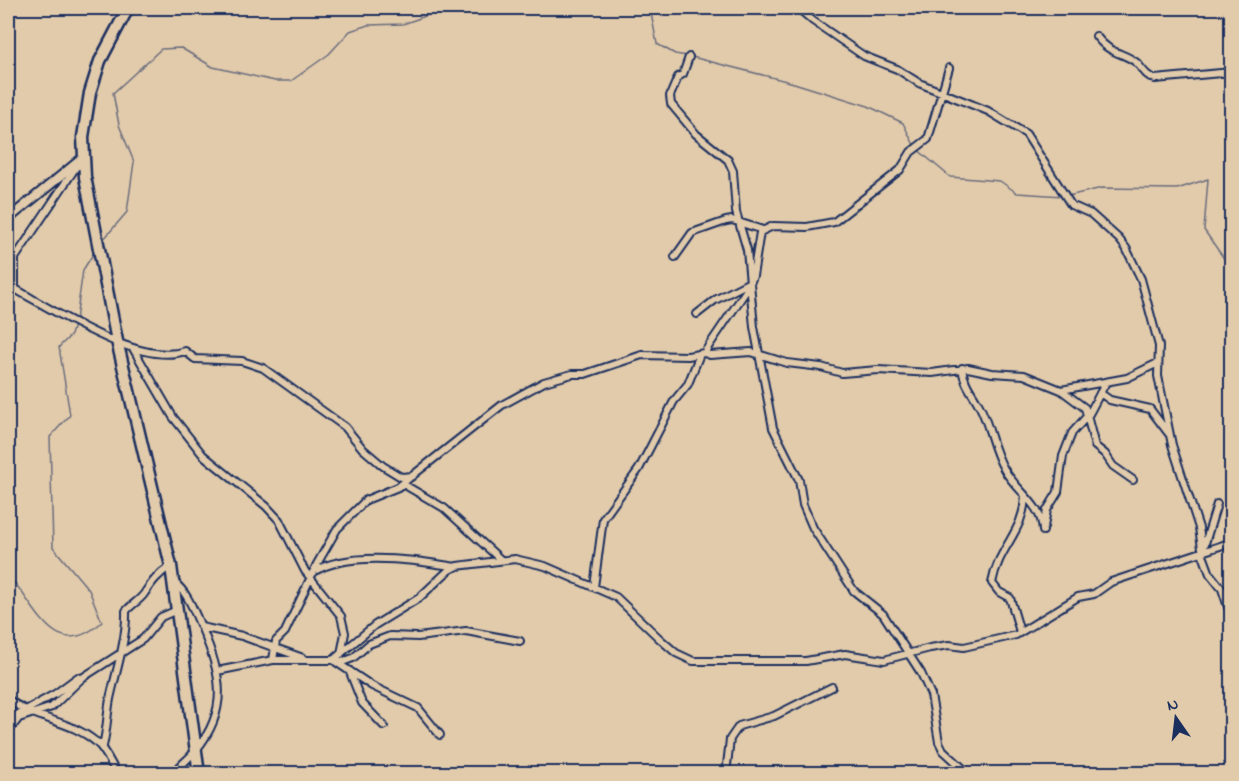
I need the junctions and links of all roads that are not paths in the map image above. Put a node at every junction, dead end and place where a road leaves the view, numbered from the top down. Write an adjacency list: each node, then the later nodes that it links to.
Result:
1 (128, 8): 10 (highway)
2 (798, 8): 9 (street)
3 (1229, 8): 4 (street)
4 (1232, 23)
5 (1096, 36): 8 (street)
6 (690, 57): 12 (street)
7 (949, 68): 9 (street)
8 (1232, 72)
9 (943, 92): 13 (street); 22 (street)
10 (84, 161): 11 (street); 16 (street); 18 (highway)
11 (8, 219)
12 (740, 223): 13 (street); 14 (street); 15 (street)
13 (764, 230): 15 (street)
14 (675, 257)
15 (750, 282): 17 (street); 20 (street); 21 (street)
16 (11, 290): 18 (street)
17 (697, 314)
18 (117, 341): 19 (street); 37 (highway)
19 (134, 350): 29 (street); 39 (street)
20 (702, 353): 21 (street); 29 (street); 41 (street)
21 (759, 354): 23 (street); 49 (street)
22 (1158, 363): 24 (street); 28 (street)
23 (962, 368): 25 (street); 32 (street)
24 (1105, 384): 25 (street); 26 (street)
25 (1061, 390): 27 (street)
26 (1100, 393): 27 (street); 28 (street)
27 (1087, 416): 30 (street); 32 (street)
28 (1170, 435): 35 (street)
29 (414, 476): 31 (street)
30 (1133, 480)
31 (403, 484): 36 (street); 39 (street)
32 (1025, 496): 45 (street)
33 (1217, 504): 35 (street)
34 (1232, 542): 35 (street)
35 (1202, 552): 43 (street); 45 (street)
36 (501, 560): 38 (street); 41 (street)
37 (171, 566): 40 (highway); 50 (street)
38 (456, 567): 39 (street); 48 (street)
39 (311, 575): 47 (street); 48 (street)
40 (173, 581): 42 (highway); 44 (street)
41 (594, 587): 49 (street)
42 (177, 610): 50 (street); 65 (highway)
43 (1232, 618)
44 (201, 627): 47 (street); 55 (street)
45 (1020, 632): 49 (street)
46 (520, 641): 53 (street)
47 (274, 649): 51 (street); 52 (street)
48 (341, 654): 53 (street)
49 (909, 655): 70 (street)
50 (119, 656): 59 (street); 64 (street)
51 (307, 659): 52 (street); 53 (street)
52 (273, 660): 55 (street)
53 (333, 660): 54 (street)
54 (349, 670): 61 (street); 63 (street)
55 (217, 671): 65 (street)
56 (78, 677): 59 (street)
57 (832, 687): 69 (street)
58 (8, 699): 59 (street)
59 (29, 713): 60 (street); 62 (street); 64 (street)
60 (8, 720)
61 (384, 726)
62 (8, 732)
63 (440, 735)
64 (97, 742): 66 (street)
65 (196, 750): 67 (street); 68 (highway)
66 (117, 774)
67 (173, 774)
68 (199, 774)
69 (726, 774)
70 (969, 774)

